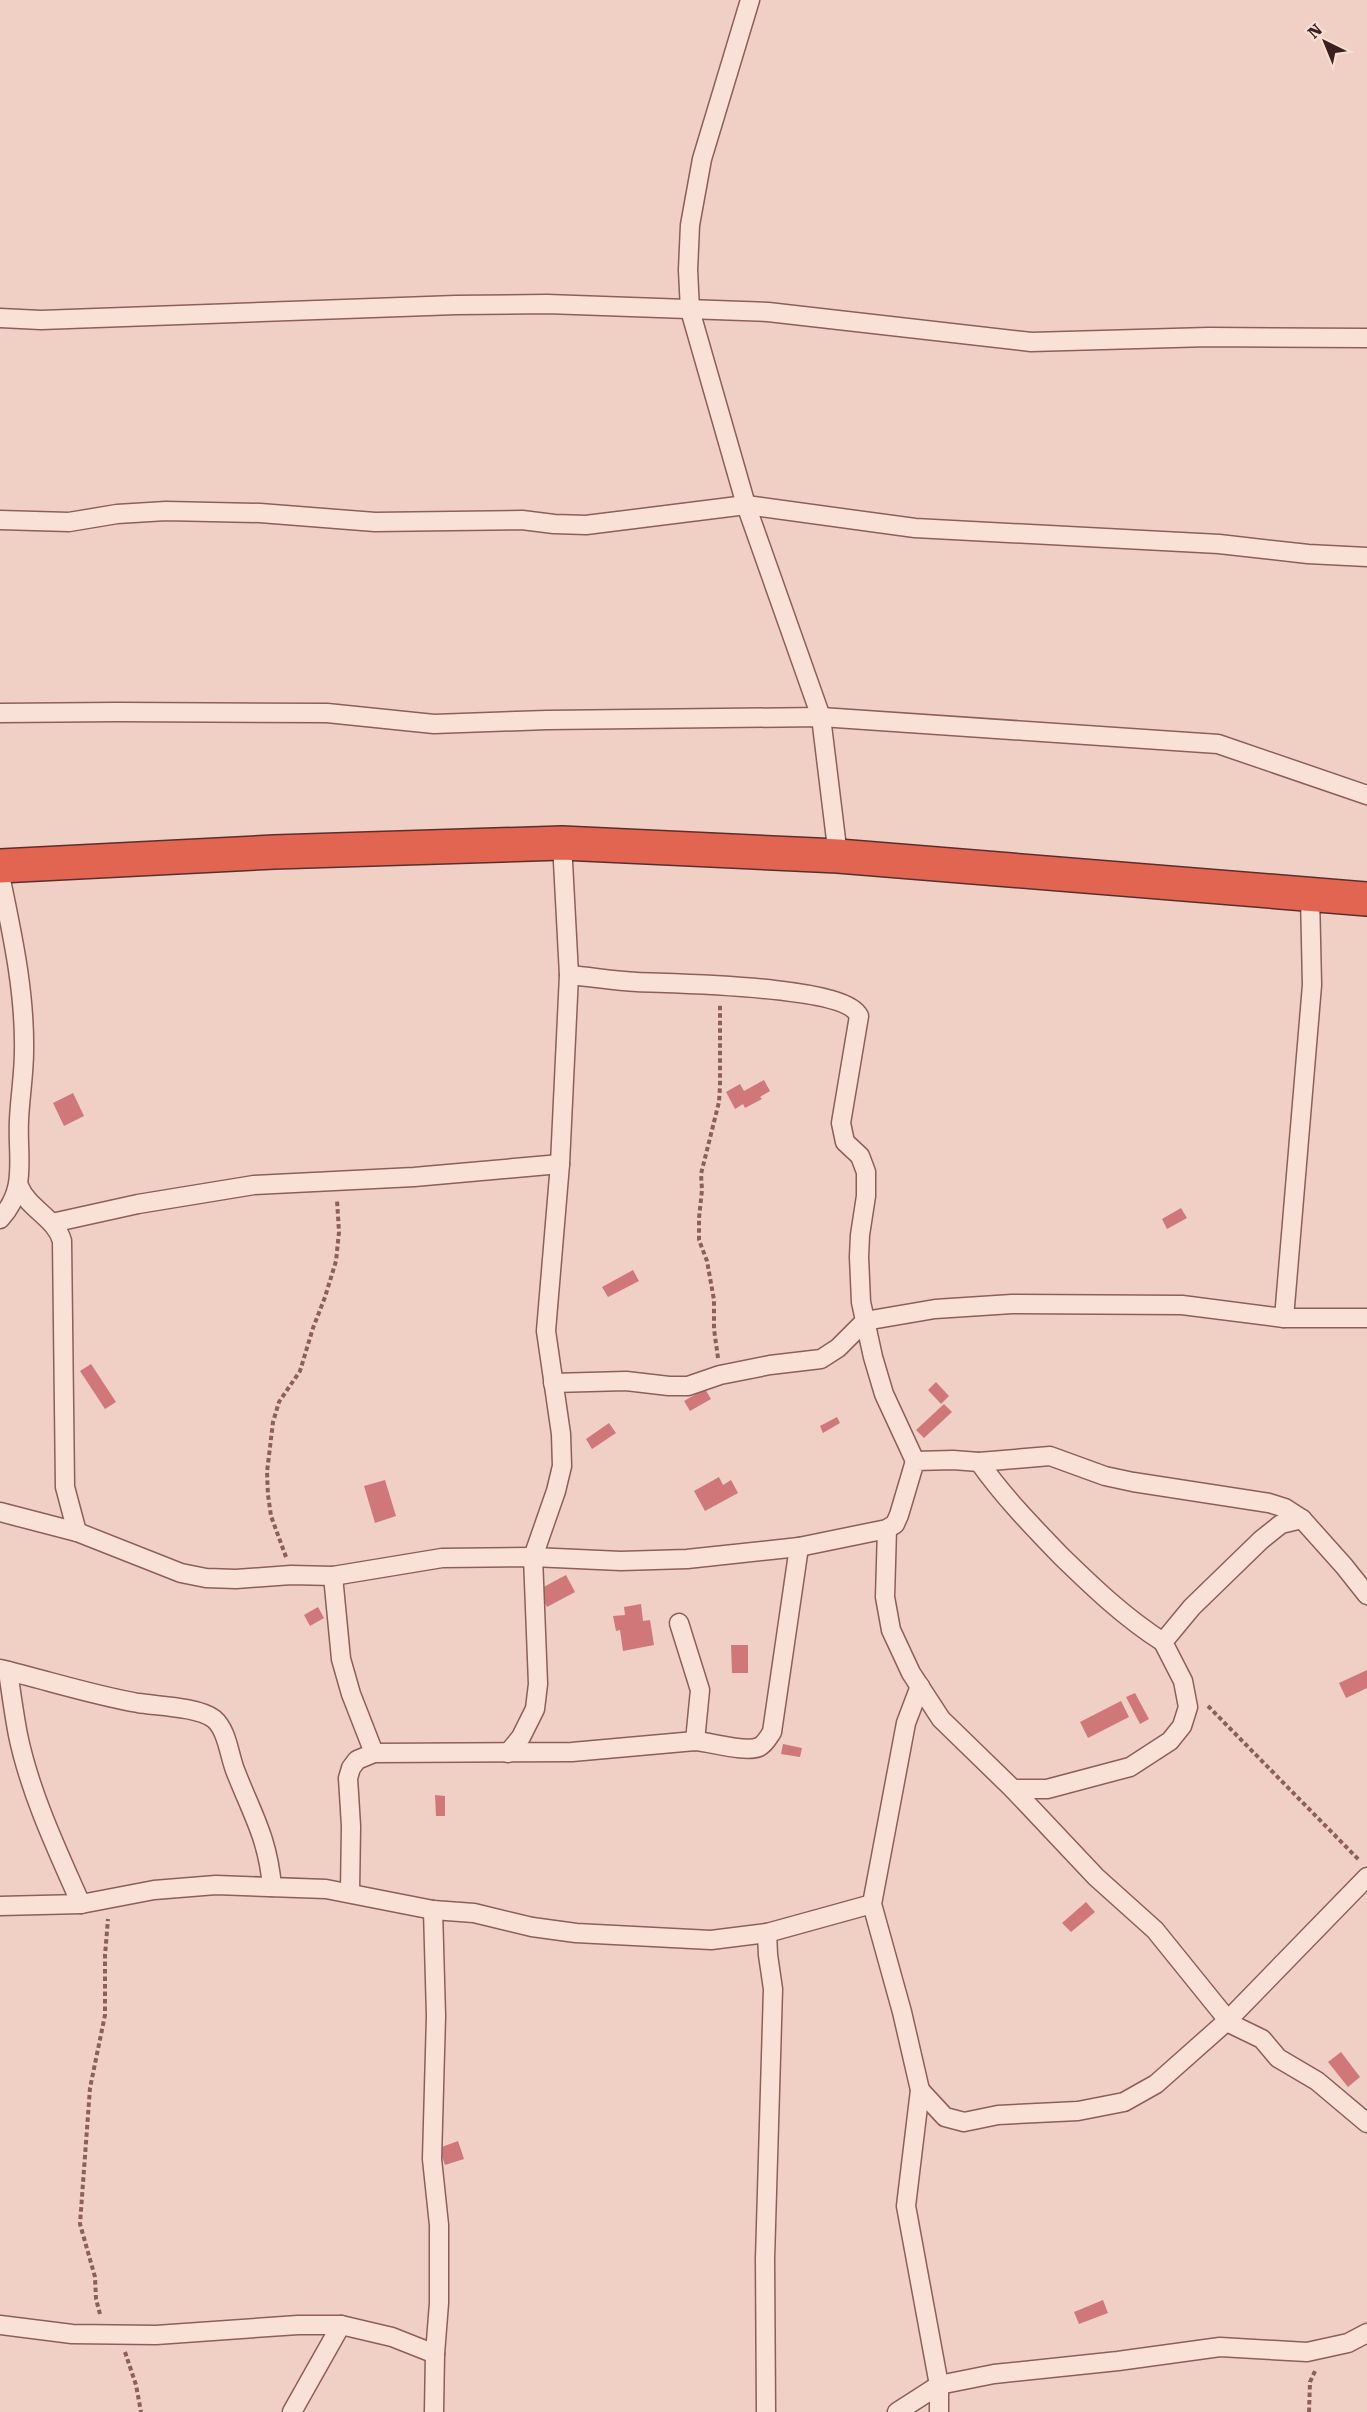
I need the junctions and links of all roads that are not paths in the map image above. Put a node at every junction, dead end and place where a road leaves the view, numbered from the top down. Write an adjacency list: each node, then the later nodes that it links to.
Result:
1 (750, 0): 2 (street)
2 (690, 310): 3 (street); 4 (street); 5 (street)
3 (0, 318)
4 (1367, 338)
5 (746, 505): 6 (street); 7 (street); 9 (street)
6 (0, 520)
7 (1367, 557)
8 (0, 713): 9 (street)
9 (821, 717): 10 (street); 12 (street)
10 (1367, 795)
11 (562, 843): 12 (highway); 13 (highway); 17 (street)
12 (838, 856): 15 (highway)
13 (0, 866)
14 (0, 875): 19 (street)
15 (1310, 896): 16 (highway); 22 (street)
16 (1367, 899)
17 (569, 975): 18 (street); 24 (street)
18 (560, 1164): 21 (street); 25 (street)
19 (19, 1186): 20 (street); 21 (street)
20 (0, 1219)
21 (52, 1223): 31 (street)
22 (1284, 1318): 23 (street); 24 (street)
23 (1367, 1318)
24 (866, 1322): 25 (street); 26 (street)
25 (553, 1383): 33 (street)
26 (915, 1461): 27 (street); 30 (street)
27 (980, 1462): 29 (street); 37 (street)
28 (0, 1512): 31 (street)
29 (1302, 1520): 35 (street); 37 (street)
30 (887, 1528): 32 (street); 39 (street)
31 (77, 1532): 34 (street)
32 (799, 1547): 33 (street); 40 (street)
33 (533, 1557): 34 (street); 42 (street)
34 (333, 1576): 41 (street)
35 (1367, 1595)
36 (679, 1623): 40 (street)
37 (1163, 1642): 43 (street)
38 (4, 1670): 45 (street); 47 (street)
39 (920, 1686): 43 (street); 48 (street)
40 (695, 1741): 42 (street)
41 (374, 1753): 42 (street); 46 (street)
42 (508, 1754)
43 (1013, 1789): 52 (street)
44 (1367, 1877): 52 (street)
45 (272, 1887): 46 (street); 47 (street)
46 (350, 1892): 50 (street)
47 (81, 1904): 49 (street)
48 (872, 1904): 51 (street); 53 (street)
49 (0, 1906)
50 (433, 1910): 51 (street); 58 (street)
51 (767, 1933): 62 (street)
52 (1227, 2021): 53 (street); 54 (street)
53 (920, 2090): 59 (street)
54 (1367, 2123)
55 (0, 2325): 56 (street)
56 (341, 2325): 58 (street); 60 (street)
57 (1367, 2333): 59 (street)
58 (435, 2354): 61 (street)
59 (939, 2385): 63 (street); 64 (street)
60 (292, 2412)
61 (434, 2412)
62 (766, 2412)
63 (897, 2412)
64 (939, 2412)

